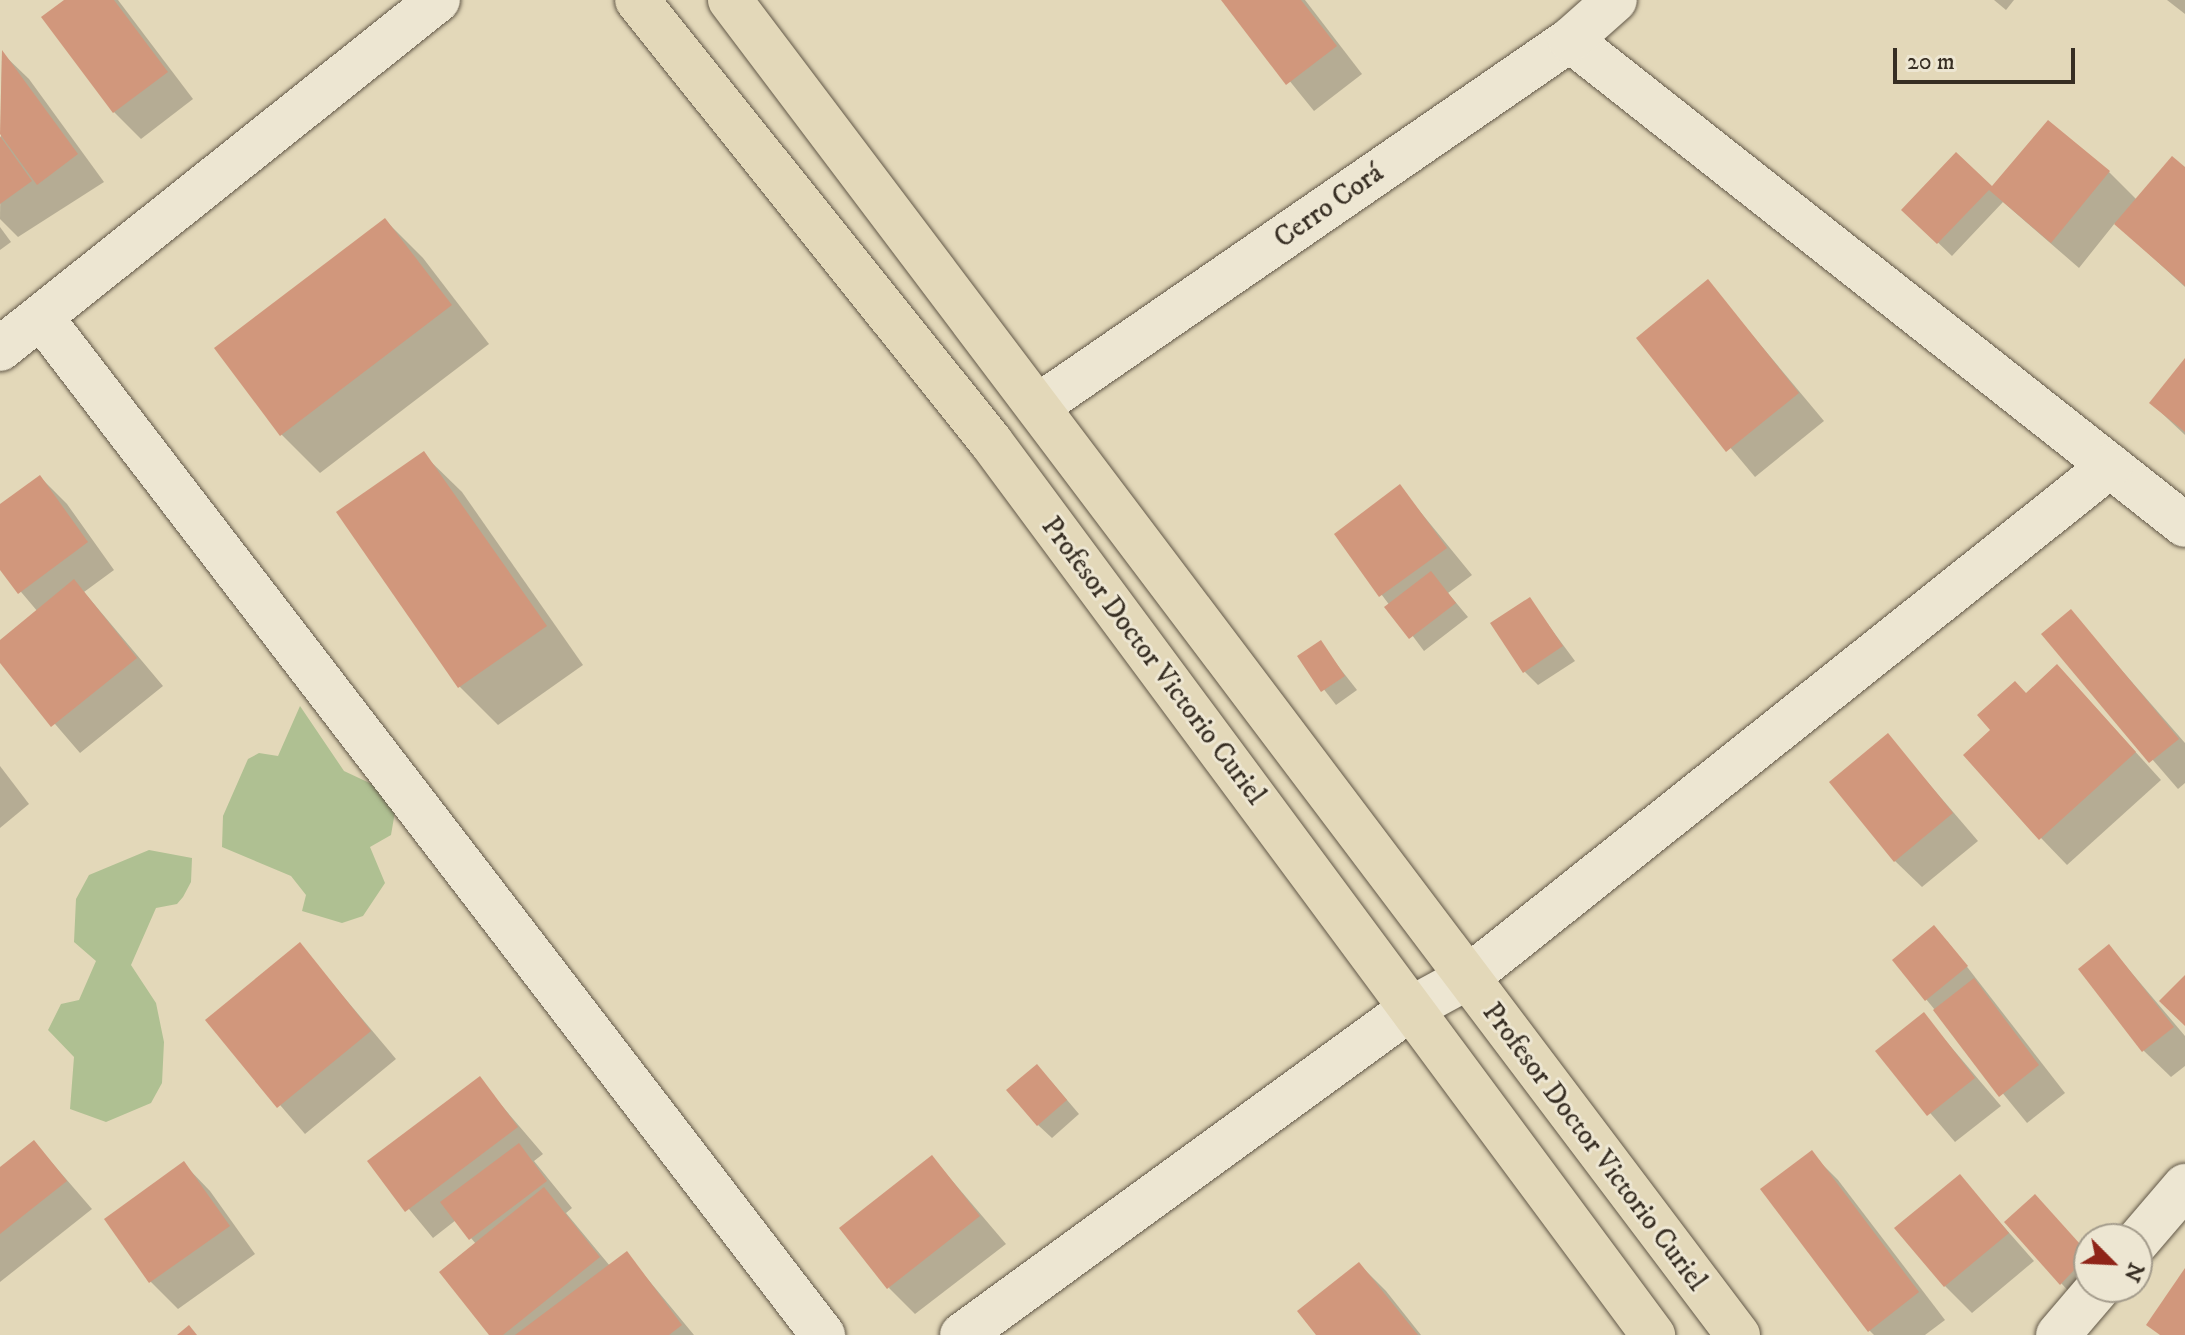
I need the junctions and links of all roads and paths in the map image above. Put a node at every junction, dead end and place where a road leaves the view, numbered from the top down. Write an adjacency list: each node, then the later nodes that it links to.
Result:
1 (438, 0): 6 (street)
2 (637, 0): 12 (main road, Profesor Doctor Victorio Curiel)
3 (730, 0): 8 (main road, Profesor Doctor Victorio Curiel)
4 (1615, 0): 5 (street, Cerro Corá)
5 (1570, 40): 8 (street, Cerro Corá); 9 (street)
6 (41, 317): 7 (street); 16 (street)
7 (0, 349)
8 (1038, 406): 11 (main road, Profesor Doctor Victorio Curiel)
9 (2110, 466): 10 (street); 11 (street)
10 (2185, 525)
11 (1467, 978): 12 (street); 19 (main road, Profesor Doctor Victorio Curiel)
12 (1410, 1009): 17 (street); 18 (main road, Profesor Doctor Victorio Curiel)
13 (2185, 1186): 14 (street)
14 (2153, 1223)
15 (2085, 1303): 20 (street)
16 (823, 1335)
17 (962, 1335)
18 (1653, 1335)
19 (1738, 1335)
20 (2058, 1335)

